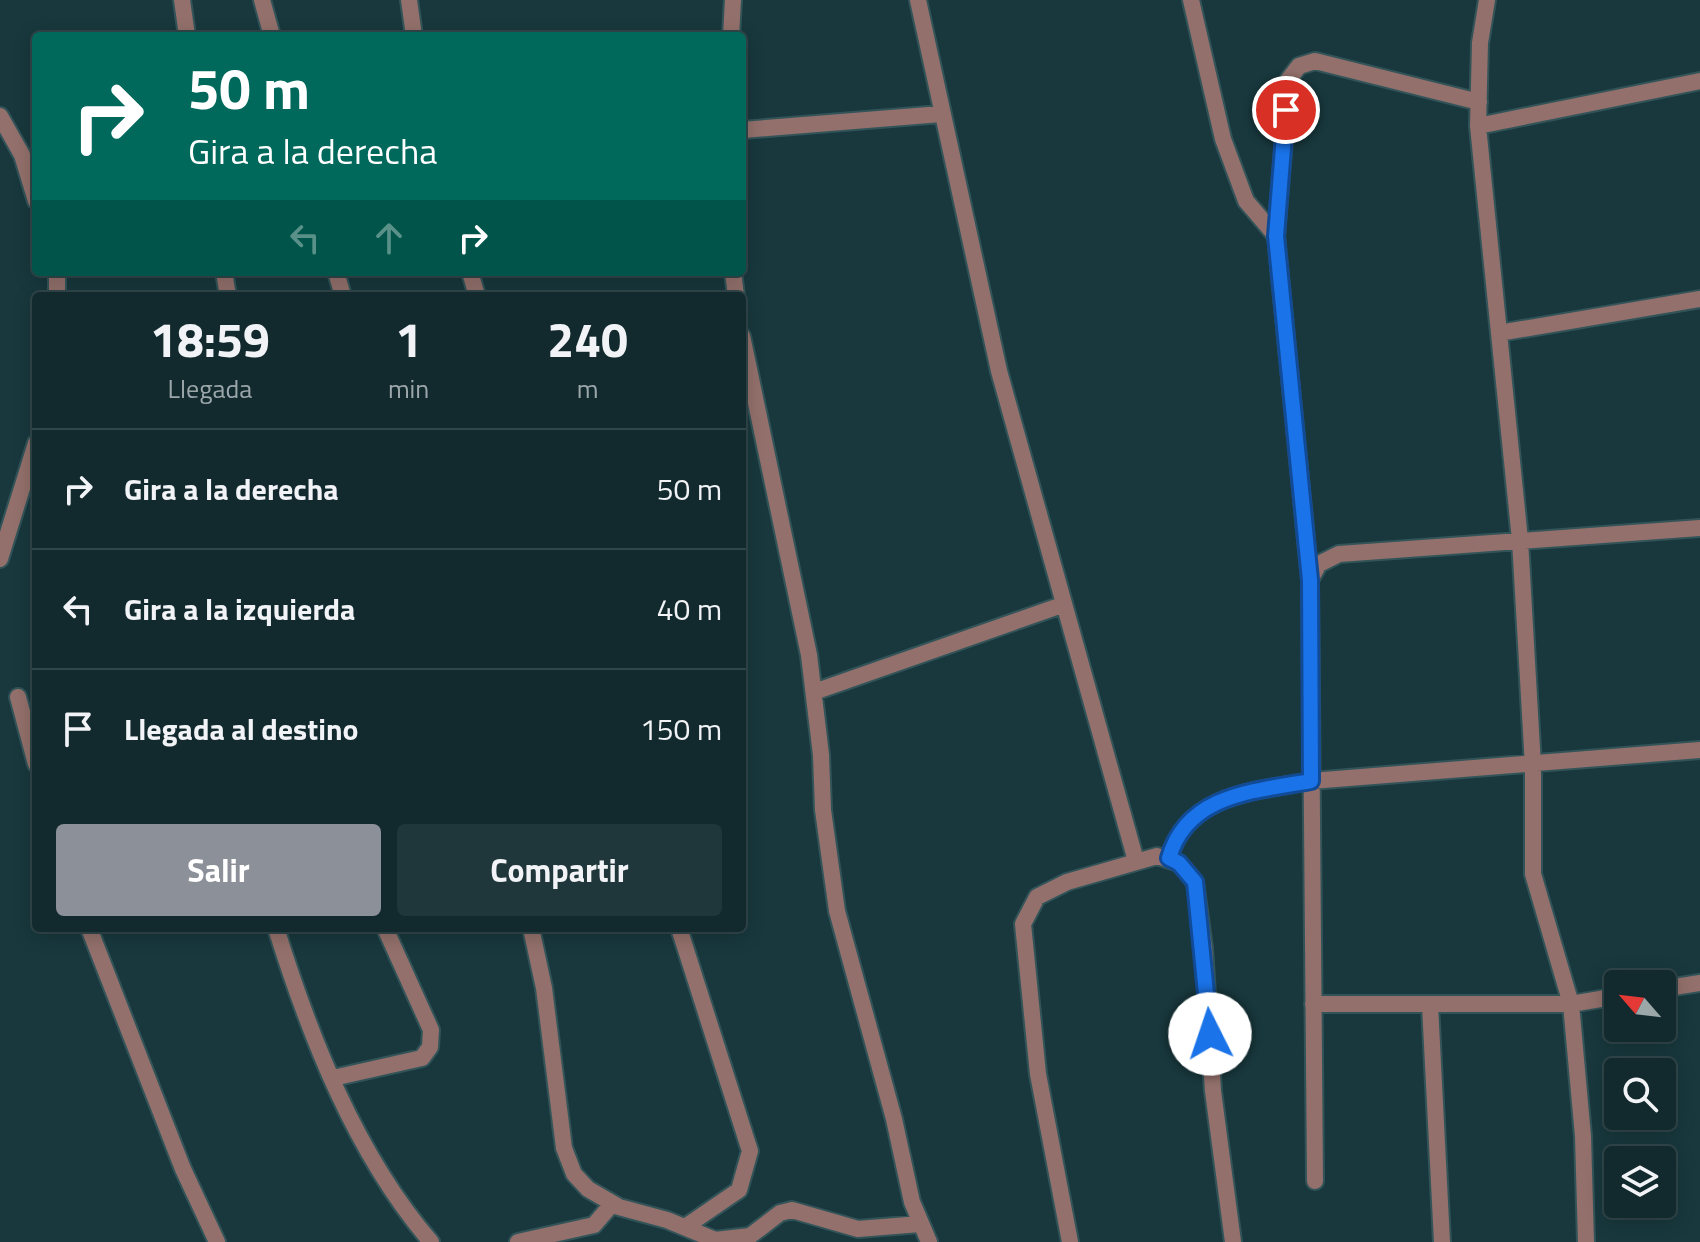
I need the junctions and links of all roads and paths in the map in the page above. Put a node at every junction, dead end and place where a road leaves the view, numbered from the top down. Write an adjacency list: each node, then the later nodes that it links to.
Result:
1 (182, 0): 8 (street)
2 (262, 0): 9 (street)
3 (409, 0): 10 (street)
4 (733, 0): 11 (street)
5 (918, 0): 14 (street)
6 (1191, 0): 19 (street)
7 (1487, 0): 13 (street)
8 (186, 32)
9 (271, 32)
10 (413, 32)
11 (731, 32)
12 (1700, 81): 16 (street)
13 (1479, 102): 16 (street); 19 (street)
14 (941, 114): 17 (street); 28 (street)
15 (0, 116): 18 (street)
16 (1478, 126): 21 (street)
17 (746, 130)
18 (32, 188)
19 (1276, 236): 27 (street)
20 (1700, 299): 21 (street)
21 (1499, 333): 25 (street)
22 (746, 356): 29 (street)
23 (32, 456): 26 (street)
24 (1700, 528): 25 (street)
25 (1520, 540): 27 (street); 33 (street)
26 (0, 559)
27 (1310, 580): 34 (street)
28 (1062, 605): 29 (street); 36 (street)
29 (814, 692): 51 (street)
30 (18, 697): 31 (street)
31 (32, 739)
32 (1700, 750): 33 (street)
33 (1533, 766): 34 (street); 46 (street)
34 (1311, 781): 35 (street); 45 (street)
35 (1169, 858): 36 (street); 58 (street)
36 (1136, 861): 57 (street)
37 (91, 932): 53 (street)
38 (278, 932): 48 (street)
39 (387, 932): 48 (street)
40 (532, 932): 50 (street)
41 (680, 932): 52 (street)
42 (1700, 983): 43 (street)
43 (1676, 987)
44 (1604, 998): 46 (street)
45 (1313, 1004): 47 (street); 49 (street)
46 (1571, 1004): 47 (street); 60 (street)
47 (1430, 1005): 59 (street)
48 (333, 1078): 54 (street)
49 (1315, 1181)
50 (612, 1204): 52 (street); 55 (street)
51 (920, 1224): 52 (street); 56 (street)
52 (685, 1227)
53 (217, 1242)
54 (431, 1242)
55 (518, 1242)
56 (929, 1242)
57 (1070, 1242)
58 (1233, 1242)
59 (1442, 1242)
60 (1586, 1242)

